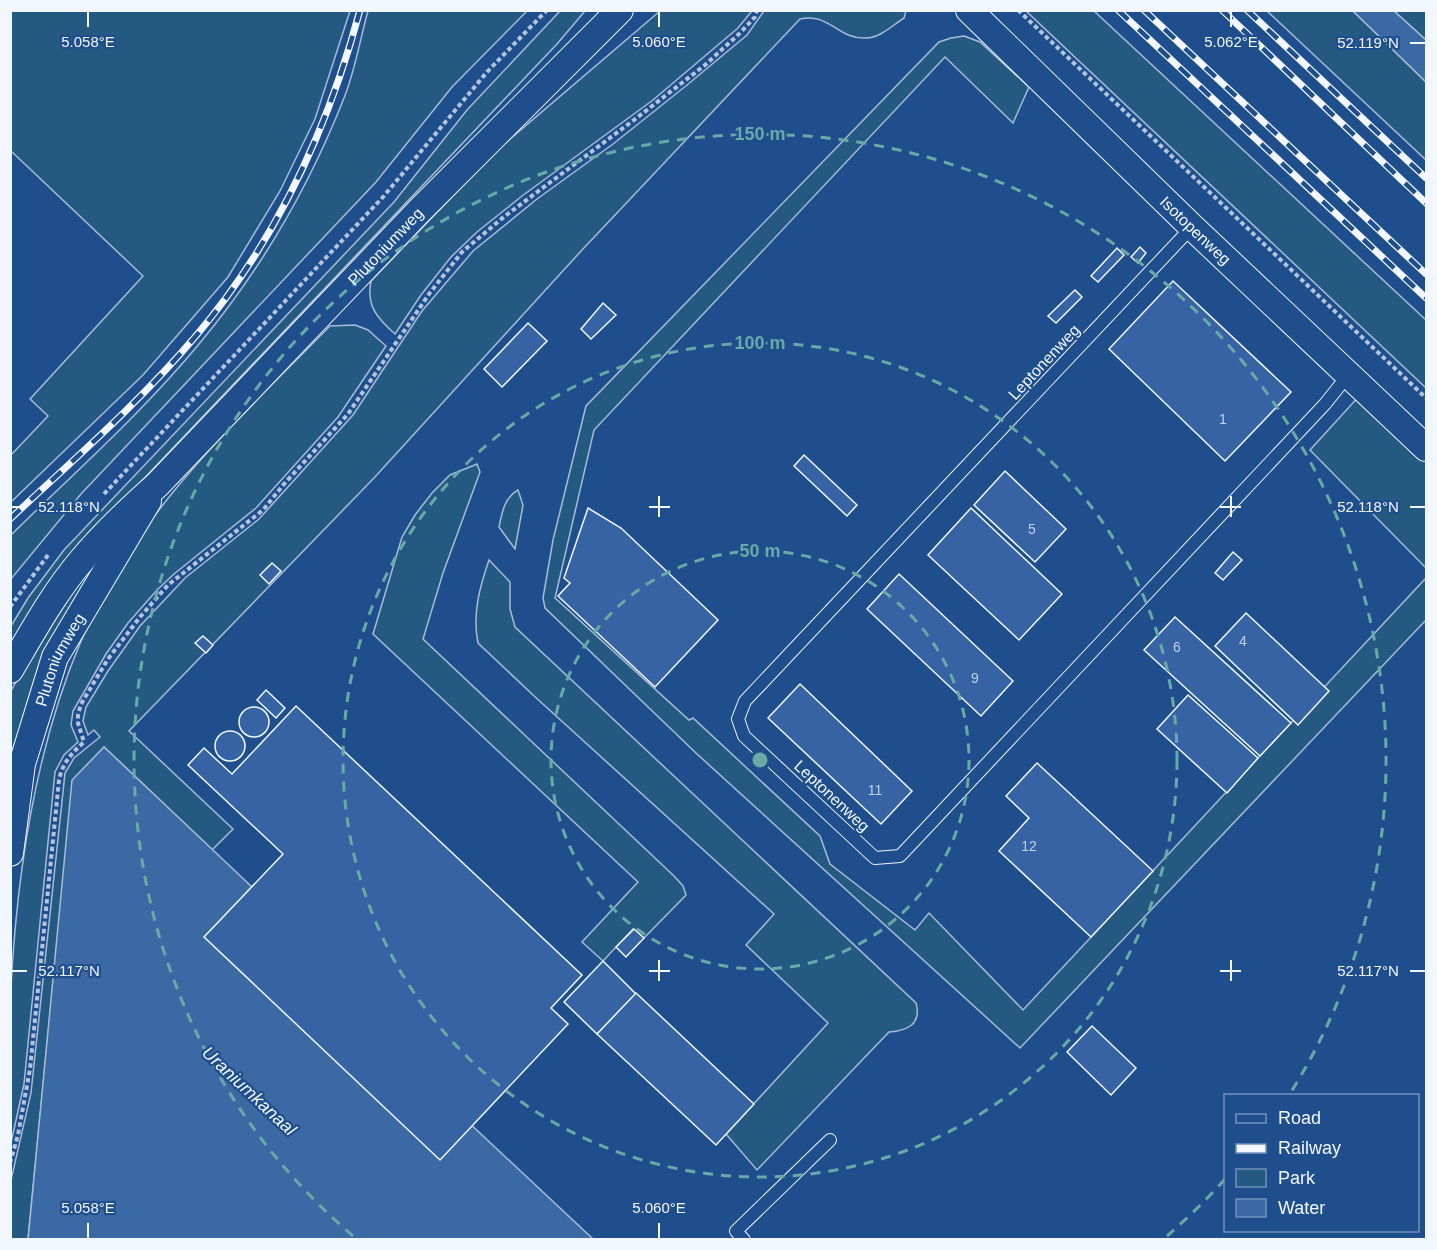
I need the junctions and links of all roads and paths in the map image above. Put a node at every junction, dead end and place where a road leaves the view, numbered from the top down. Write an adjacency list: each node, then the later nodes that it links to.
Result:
1 (547, 10): 11 (path)
2 (620, 10): 10 (street, Plutoniumweg)
3 (757, 10): 17 (path)
4 (969, 10): 6 (street, Isotopenweg)
5 (1018, 10): 8 (path)
6 (1192, 227): 7 (street, Isotopenweg); 7 (lane, Leptonenweg)
7 (1349, 374): 9 (street, Isotopenweg)
8 (1426, 398)
9 (1426, 448)
10 (157, 485): 14 (street, Plutoniumweg); 15 (street, Plutoniumweg)
11 (102, 496)
12 (49, 554): 13 (path)
13 (10, 608)
14 (10, 670)
15 (10, 853)
16 (830, 1140): 18 (lane)
17 (10, 1163)
18 (744, 1239)

